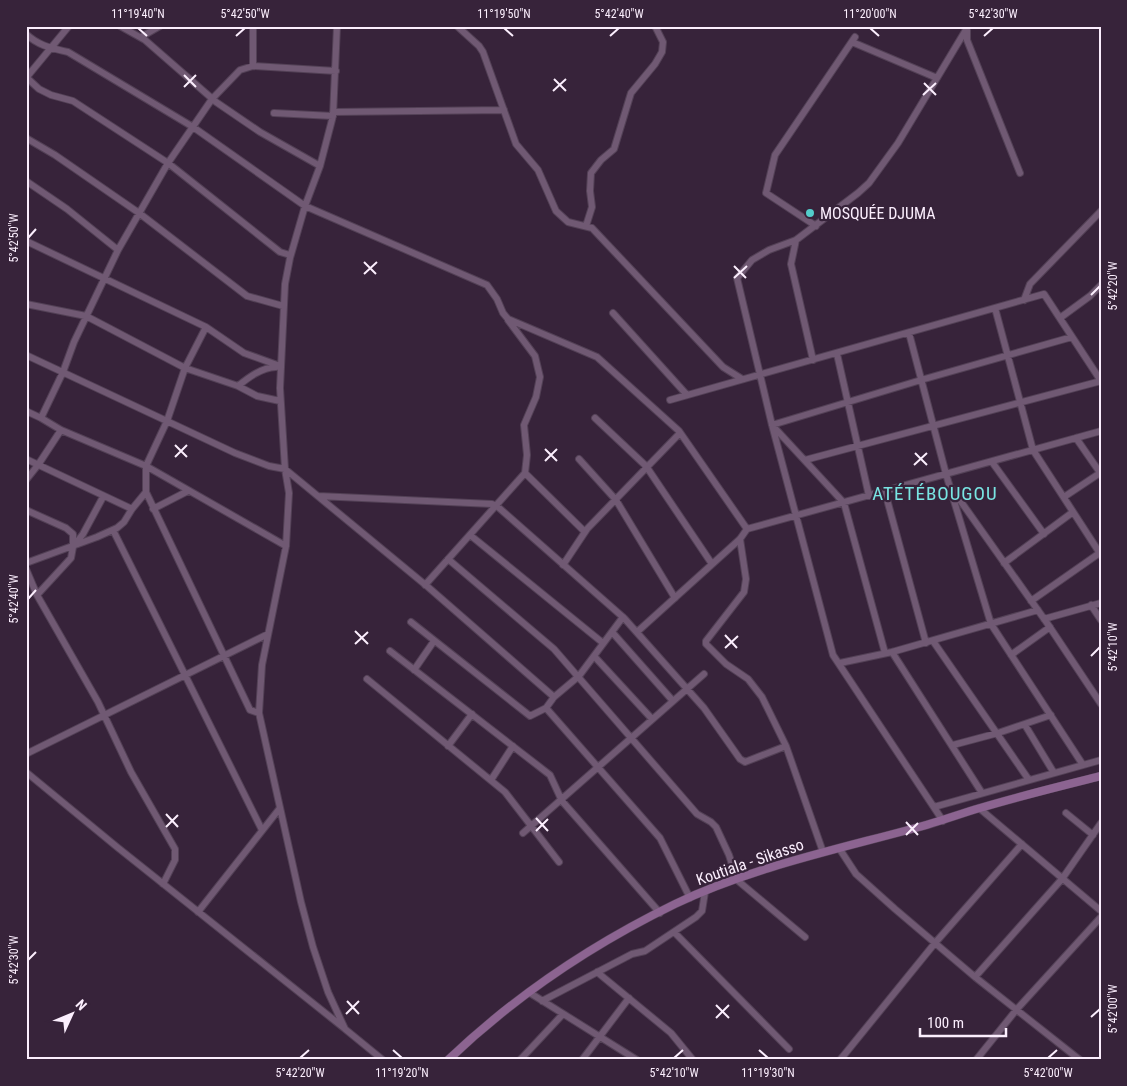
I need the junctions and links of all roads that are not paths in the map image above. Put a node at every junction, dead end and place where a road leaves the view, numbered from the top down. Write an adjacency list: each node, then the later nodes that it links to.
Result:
1 (69, 26): 11 (street)
2 (120, 26): 10 (street)
3 (160, 26): 10 (street)
4 (253, 26): 12 (street)
5 (337, 26): 13 (street)
6 (457, 26): 17 (street)
7 (655, 26): 29 (street)
8 (968, 27): 15 (street); 24 (street)
9 (26, 34): 11 (street)
10 (141, 37): 16 (street)
11 (50, 49): 14 (street); 20 (street)
12 (253, 66): 13 (street); 16 (street)
13 (336, 71): 19 (street)
14 (26, 77): 22 (street)
15 (937, 78): 30 (street); 30 (street)
16 (212, 98): 20 (street); 23 (street)
17 (504, 110): 19 (street); 29 (street)
18 (274, 113): 19 (street)
19 (333, 114): 23 (street)
20 (193, 127): 22 (street); 26 (street)
21 (26, 138): 28 (street)
22 (168, 163): 28 (street); 34 (street)
23 (320, 166): 26 (street)
24 (1020, 173)
25 (26, 182): 33 (street)
26 (305, 206): 34 (street); 44 (street)
27 (1101, 211): 37 (street)
28 (138, 213): 33 (street); 39 (street)
29 (586, 226): 56 (street)
30 (816, 226): 32 (street)
31 (26, 240): 35 (street)
32 (796, 240): 51 (street); 55 (street)
33 (118, 250): 35 (street)
34 (290, 255): 39 (street)
35 (105, 279): 42 (street); 45 (street)
36 (1101, 285): 43 (street)
37 (1024, 300): 40 (street); 43 (street)
38 (26, 304): 42 (street)
39 (283, 306): 52 (street)
40 (995, 308): 46 (street); 50 (street)
41 (613, 313): 60 (street)
42 (86, 316): 53 (street); 54 (street)
43 (1060, 318): 47 (street)
44 (508, 319): 73 (street); 85 (street)
45 (206, 327): 52 (street); 53 (street)
46 (909, 333): 48 (street); 57 (street)
47 (1072, 337): 50 (street); 58 (street)
48 (837, 354): 51 (street); 63 (street)
49 (26, 355): 54 (street)
50 (1008, 355): 57 (street); 64 (street)
51 (813, 360): 55 (street)
52 (280, 366): 59 (street); 62 (street)
53 (185, 368): 59 (street); 68 (street)
54 (63, 372): 66 (street); 68 (street)
55 (760, 373): 56 (street); 69 (street)
56 (742, 379): 60 (street)
57 (921, 380): 63 (street); 70 (street)
58 (1101, 381): 64 (street)
59 (238, 386): 62 (street)
60 (687, 395): 61 (street)
61 (670, 400)
62 (280, 402): 84 (street)
63 (848, 402): 69 (street); 75 (street)
64 (1020, 402): 70 (street); 76 (street)
65 (26, 411): 66 (street)
66 (41, 418): 71 (street)
67 (595, 418): 83 (street)
68 (167, 421): 82 (street); 84 (street)
69 (772, 425): 79 (street); 104 (street)
70 (933, 425): 75 (street); 87 (street)
71 (61, 430): 81 (street); 82 (street)
72 (1101, 431): 74 (street)
73 (680, 433): 83 (street); 105 (street)
74 (1076, 438): 76 (street); 86 (street)
75 (858, 445): 79 (street); 94 (street)
76 (1033, 450): 80 (street); 96 (street)
77 (26, 459): 81 (street)
78 (579, 459): 97 (street)
79 (805, 460): 98 (street)
80 (992, 462): 87 (street); 108 (street)
81 (38, 465): 88 (street); 95 (street)
82 (146, 466): 90 (street); 91 (street)
83 (647, 467): 97 (street); 117 (street)
84 (285, 469): 93 (street); 111 (street)
85 (525, 473): 99 (street); 107 (street)
86 (1100, 473): 96 (street)
87 (946, 474): 89 (street); 92 (street)
88 (26, 480)
89 (949, 485): 116 (street); 131 (street)
90 (188, 491): 101 (street); 111 (street)
91 (146, 492): 100 (street); 101 (street)
92 (885, 492): 94 (street); 137 (street)
93 (317, 496): 99 (street); 120 (street)
94 (869, 496): 98 (street)
95 (103, 497): 100 (street); 112 (street)
96 (1064, 497): 103 (street)
97 (616, 500): 107 (street); 122 (street)
98 (844, 503): 104 (street); 140 (street)
99 (496, 506): 109 (street); 118 (street)
100 (132, 509): 106 (street)
101 (154, 509): 142 (street)
102 (26, 510): 112 (street)
103 (1074, 512): 108 (street); 113 (street)
104 (797, 516): 105 (street); 144 (street)
105 (747, 529): 110 (street)
106 (113, 530): 112 (street); 147 (street)
107 (585, 532): 118 (street)
108 (1044, 534): 116 (street)
109 (470, 535): 114 (street); 138 (street)
110 (740, 539): 117 (street); 166 (street)
111 (286, 546): 135 (street)
112 (73, 547): 115 (street); 121 (street)
113 (1100, 553): 123 (street)
114 (448, 559): 120 (street); 148 (street)
115 (26, 563)
116 (1004, 563): 123 (street)
117 (712, 564): 122 (street)
118 (563, 565): 127 (street)
119 (26, 569): 121 (street)
120 (425, 585): 151 (street)
121 (37, 595): 157 (street)
122 (674, 598): 134 (street)
123 (1031, 601): 126 (street)
124 (1101, 602): 125 (street)
125 (1091, 605): 128 (street); 129 (street)
126 (1038, 610): 128 (street); 131 (street)
127 (623, 617): 133 (street); 134 (street)
128 (1044, 619): 132 (street)
129 (1101, 620)
130 (411, 622): 136 (street)
131 (991, 624): 137 (street); 141 (street)
132 (1050, 627): 141 (street); 153 (street)
133 (612, 632): 138 (street); 152 (street)
134 (637, 632): 150 (street)
135 (268, 634): 142 (street); 155 (street)
136 (434, 641): 145 (street); 154 (street)
137 (929, 642): 140 (street); 161 (street)
138 (603, 643): 143 (street)
139 (390, 651): 145 (street)
140 (888, 652): 144 (street); 163 (street)
141 (1011, 655): 158 (street)
142 (224, 656): 147 (street); 155 (street)
143 (594, 656): 148 (street); 159 (street)
144 (840, 663): 178 (street)
145 (414, 670): 156 (street)
146 (704, 674): 150 (street)
147 (185, 675): 157 (street); 185 (street)
148 (579, 676): 151 (street); 162 (street)
149 (366, 680): 164 (street)
150 (687, 688): 152 (street); 166 (street)
151 (554, 696): 154 (street)
152 (673, 701): 159 (street)
153 (1101, 704)
154 (546, 708): 170 (street)
155 (259, 713): 179 (street)
156 (472, 714): 164 (street); 165 (street)
157 (104, 715): 167 (street); 194 (street)
158 (1051, 715): 160 (street); 169 (street)
159 (652, 719): 162 (street)
160 (1025, 725): 161 (street); 172 (street)
161 (998, 734): 163 (street); 175 (street)
162 (632, 737): 170 (street); 193 (street)
163 (952, 745): 176 (street)
164 (448, 746): 174 (street)
165 (513, 746): 174 (street); 177 (street)
166 (786, 746): 190 (street)
167 (26, 754)
168 (1101, 760): 169 (street)
169 (1083, 765): 172 (street)
170 (598, 767): 177 (street); 196 (street)
171 (26, 772): 194 (street)
172 (1054, 773): 175 (street)
173 (1101, 776): 180 (main road, Koutiala - Sikasso)
174 (491, 780): 184 (street)
175 (1029, 780): 176 (street)
176 (982, 793): 178 (street)
177 (562, 799): 184 (street); 199 (street)
178 (934, 807): 182 (street)
179 (280, 808): 185 (street); 211 (street)
180 (979, 808): 182 (main road, Koutiala - Sikasso); 188 (street)
181 (1066, 813): 187 (street)
182 (943, 821): 189 (main road, Koutiala - Sikasso)
183 (1101, 823): 187 (street)
184 (531, 826): 186 (street); 191 (street)
185 (262, 830): 198 (street)
186 (523, 833)
187 (1092, 835): 192 (street)
188 (1022, 844): 192 (street); 203 (street)
189 (839, 848): 190 (main road, Koutiala - Sikasso); 203 (street)
190 (824, 852): 193 (main road, Koutiala - Sikasso)
191 (559, 862)
192 (1062, 878): 197 (street); 205 (street)
193 (738, 880): 195 (main road, Koutiala - Sikasso); 202 (street)
194 (163, 884): 198 (street)
195 (705, 892): 196 (main road, Koutiala - Sikasso); 201 (street)
196 (690, 898): 199 (main road, Koutiala - Sikasso)
197 (1101, 911)
198 (198, 912): 211 (street)
199 (660, 913): 206 (main road, Koutiala - Sikasso)
200 (1101, 917): 209 (street)
201 (674, 932): 204 (street); 213 (street)
202 (805, 937)
203 (935, 942): 205 (street); 220 (street)
204 (597, 972): 207 (street); 208 (street)
205 (975, 977): 209 (street)
206 (530, 993): 208 (street); 215 (main road, Koutiala - Sikasso)
207 (629, 998): 212 (street); 219 (street)
208 (542, 1001): 210 (street)
209 (1017, 1009): 221 (street); 222 (street)
210 (563, 1014): 212 (street); 216 (street)
211 (345, 1029): 214 (street)
212 (600, 1037): 217 (street); 218 (street)
213 (789, 1049)
214 (383, 1060)
215 (448, 1060)
216 (520, 1060)
217 (582, 1060)
218 (637, 1060)
219 (693, 1060)
220 (840, 1060)
221 (976, 1060)
222 (1080, 1060)

